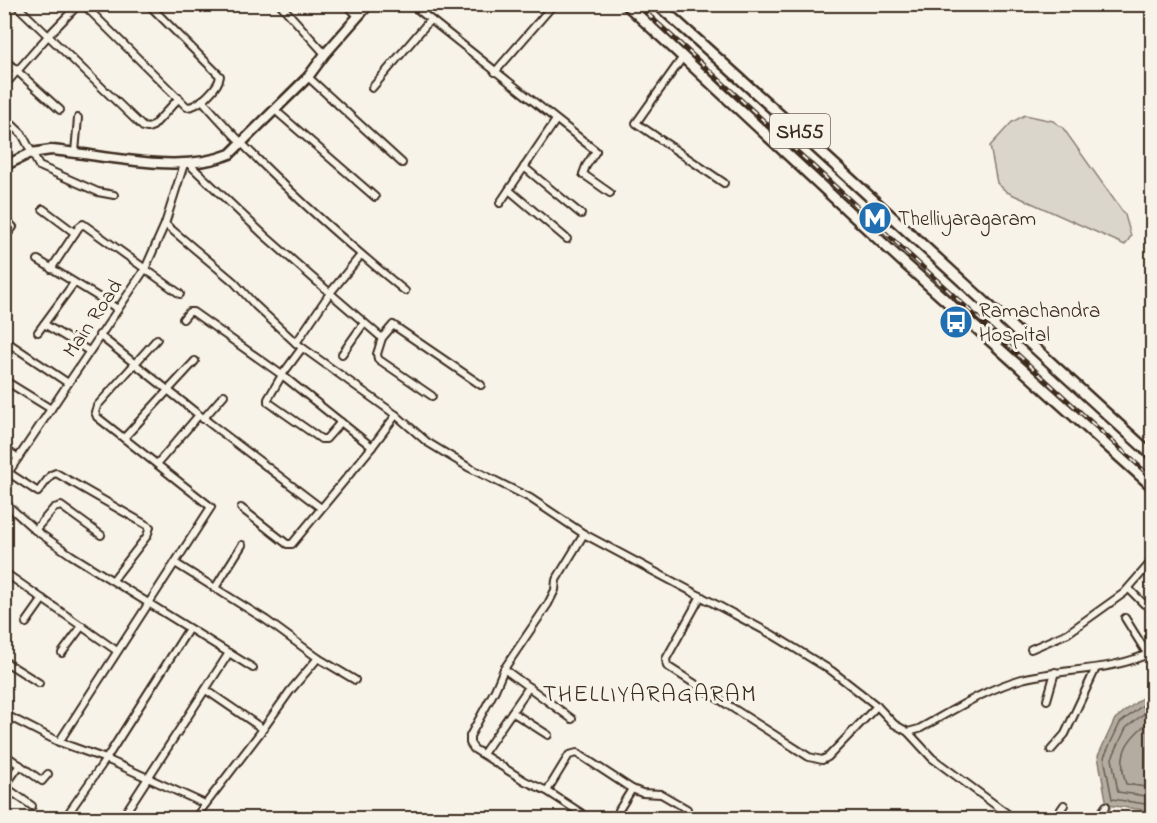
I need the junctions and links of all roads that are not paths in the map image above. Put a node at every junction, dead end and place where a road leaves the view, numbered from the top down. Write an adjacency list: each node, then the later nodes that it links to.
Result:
1 (15, 4): 13 (street)
2 (81, 4): 13 (street); 22 (street)
3 (148, 4): 23 (street)
4 (280, 4): 14 (street)
5 (346, 4): 11 (street)
6 (369, 4): 11 (street)
7 (411, 4): 12 (street)
8 (554, 4): 18 (street)
9 (626, 4): 15 (main road, SH55)
10 (657, 4): 86 (main road, SH55)
11 (358, 16): 14 (street)
12 (430, 20): 18 (street); 21 (street)
13 (48, 36): 17 (street); 22 (street)
14 (326, 54): 19 (street)
15 (683, 57): 36 (street); 90 (main road, SH55)
16 (4, 59): 17 (street)
17 (18, 71): 20 (street); 24 (street)
18 (495, 72): 28 (street)
19 (308, 77): 25 (street); 32 (street)
20 (4, 86)
21 (372, 88)
22 (178, 98): 23 (street)
23 (202, 100): 29 (street)
24 (60, 110)
25 (276, 111): 29 (street); 40 (street)
26 (4, 117): 31 (street)
27 (78, 118): 30 (street)
28 (556, 120): 35 (street); 38 (street)
29 (240, 144): 33 (street); 49 (street)
30 (75, 152): 31 (street); 33 (street)
31 (31, 153): 34 (street); 39 (street)
32 (402, 163)
33 (186, 164): 45 (street, Main Road); 55 (street)
34 (4, 166)
35 (524, 167): 37 (street); 43 (street)
36 (724, 183)
37 (509, 190): 41 (street); 48 (street)
38 (610, 193)
39 (114, 195)
40 (375, 197)
41 (500, 202)
42 (43, 209): 46 (street)
43 (581, 214)
44 (4, 218): 47 (street)
45 (165, 224): 52 (street, Main Road); 66 (street)
46 (75, 233): 51 (street); 52 (street)
47 (4, 238)
48 (567, 239)
49 (361, 255): 54 (street); 55 (street)
50 (38, 260): 51 (street)
51 (51, 269): 53 (street)
52 (145, 269): 56 (street); 57 (street, Main Road)
53 (74, 283): 57 (street); 60 (street)
54 (405, 291)
55 (330, 293): 59 (street); 66 (street)
56 (180, 294)
57 (118, 309): 62 (street, Main Road)
58 (183, 319): 72 (street)
59 (364, 323): 63 (street); 69 (street)
60 (44, 324): 61 (street); 68 (street)
61 (38, 332)
62 (99, 335): 68 (street, Main Road); 71 (street)
63 (382, 338): 75 (street); 78 (street)
64 (157, 339): 71 (street)
65 (4, 340): 74 (street)
66 (296, 343): 67 (street)
67 (302, 348): 72 (street); 80 (street)
68 (88, 351): 74 (street, Main Road)
69 (342, 354)
70 (195, 361): 76 (street)
71 (134, 363): 76 (street); 83 (street)
72 (282, 375): 82 (street); 82 (street)
73 (4, 380): 79 (street)
74 (68, 383): 79 (street, Main Road)
75 (481, 385)
76 (168, 391): 81 (street); 83 (street)
77 (225, 395): 81 (street)
78 (432, 396)
79 (51, 409): 87 (street, Main Road)
80 (396, 416): 84 (street); 95 (street)
81 (201, 417): 88 (street); 93 (street)
82 (341, 422): 84 (street)
83 (124, 438): 88 (street)
84 (372, 447): 93 (street)
85 (4, 448): 87 (street)
86 (1152, 455)
87 (18, 458): 89 (street, Main Road)
88 (157, 464): 99 (street)
89 (7, 476): 101 (street)
90 (1152, 486)
91 (4, 502): 94 (street)
92 (241, 508): 93 (street)
93 (321, 508)
94 (35, 530): 96 (street); 101 (street)
95 (584, 534): 104 (street); 121 (street)
96 (101, 535)
97 (242, 545): 102 (street)
98 (1152, 561): 103 (street)
99 (175, 563): 102 (street); 107 (street)
100 (4, 572): 105 (street)
101 (113, 580): 107 (street)
102 (215, 588): 117 (street)
103 (1129, 589): 106 (street); 112 (street)
104 (701, 596): 128 (street); 128 (street)
105 (43, 599): 109 (street); 110 (street)
106 (1152, 600)
107 (149, 604): 111 (street); 113 (street)
108 (1125, 618): 116 (street)
109 (26, 623)
110 (81, 626): 113 (street); 114 (street)
111 (188, 630): 115 (street); 139 (street)
112 (1031, 649)
113 (117, 651): 135 (street)
114 (62, 653)
115 (229, 653): 119 (street); 126 (street)
116 (1150, 653): 120 (street)
117 (318, 658): 123 (street); 132 (street)
118 (4, 661): 124 (street)
119 (253, 668)
120 (1096, 668): 122 (street); 136 (street)
121 (504, 669): 125 (street); 138 (street)
122 (1055, 672): 127 (street); 133 (street)
123 (355, 680)
124 (39, 683)
125 (529, 687): 129 (street); 131 (street)
126 (206, 690): 132 (street); 142 (street)
127 (1047, 700)
128 (877, 706): 133 (street)
129 (512, 712): 134 (street); 138 (street)
130 (4, 714): 135 (street)
131 (572, 719)
132 (263, 729): 146 (street)
133 (908, 732): 156 (street)
134 (548, 735)
135 (59, 742): 139 (street)
136 (1051, 750)
137 (4, 754): 140 (street)
138 (483, 754): 145 (street)
139 (106, 759): 142 (street); 153 (street)
140 (20, 765): 141 (street); 143 (street)
141 (48, 774)
142 (148, 778): 146 (street); 154 (street)
143 (5, 786): 148 (street)
144 (632, 789): 145 (street); 150 (street); 151 (street)
145 (547, 791): 152 (street)
146 (205, 804): 155 (street)
147 (1064, 805): 157 (street)
148 (32, 806)
149 (1106, 806): 158 (street)
150 (687, 809)
151 (619, 810)
152 (581, 813)
153 (65, 819)
154 (122, 819)
155 (195, 819)
156 (1013, 819)
157 (1055, 819)
158 (1098, 819)

